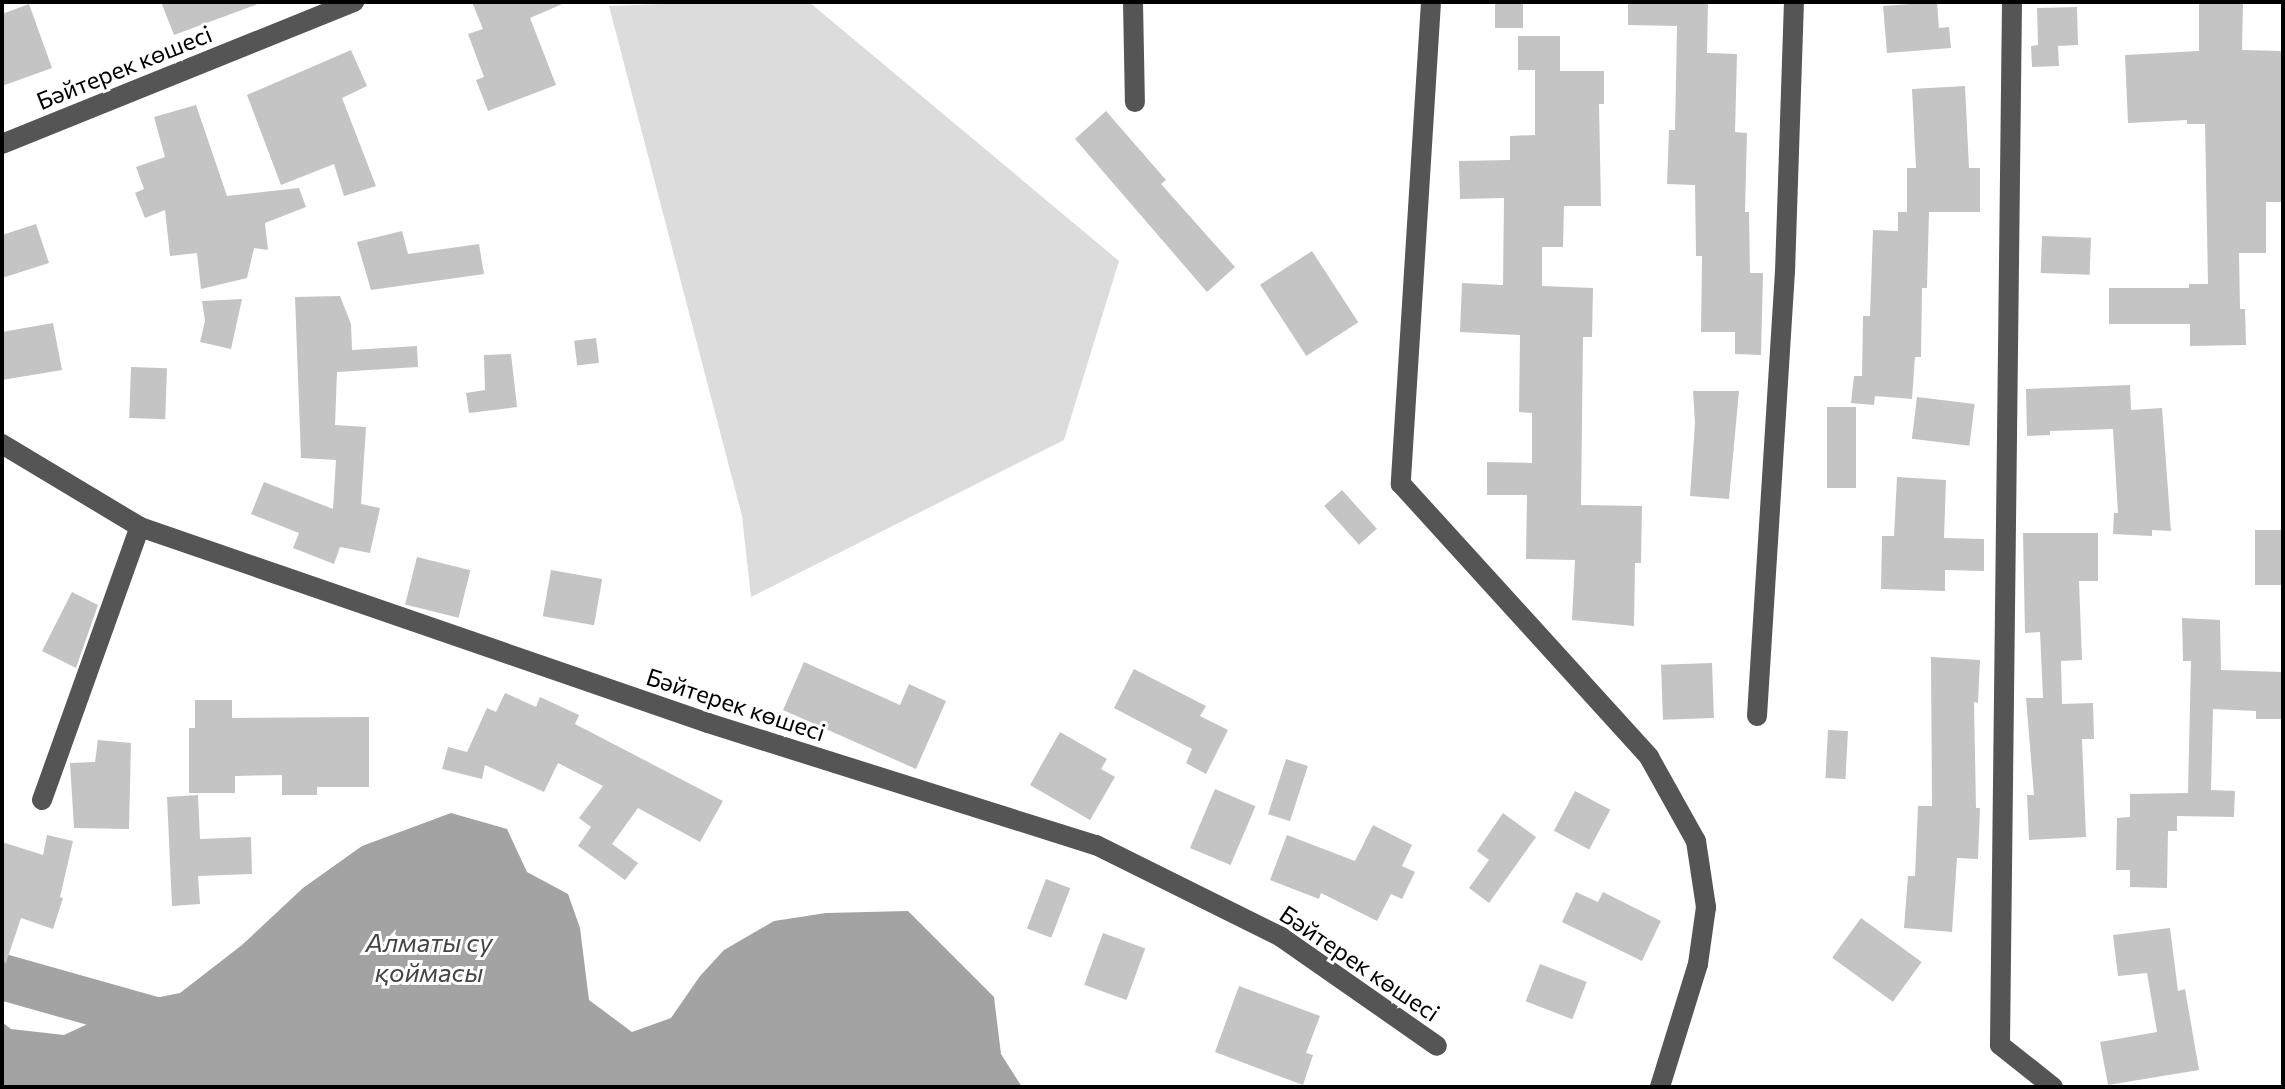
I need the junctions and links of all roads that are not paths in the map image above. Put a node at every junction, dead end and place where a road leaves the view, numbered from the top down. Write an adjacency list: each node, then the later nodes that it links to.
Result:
1 (354, 2): 7 (street, Бәйтерек көшесі)
2 (1133, 2): 6 (street)
3 (1431, 2): 13 (street)
4 (1794, 2): 10 (street)
5 (2012, 2): 14 (street)
6 (1135, 102)
7 (2, 144)
8 (2, 444): 9 (street, Бәйтерек көшесі)
9 (140, 527): 11 (street); 12 (street, Бәйтерек көшесі)
10 (1757, 716)
11 (42, 800)
12 (1437, 1046)
13 (1660, 1087)
14 (2053, 1087)

